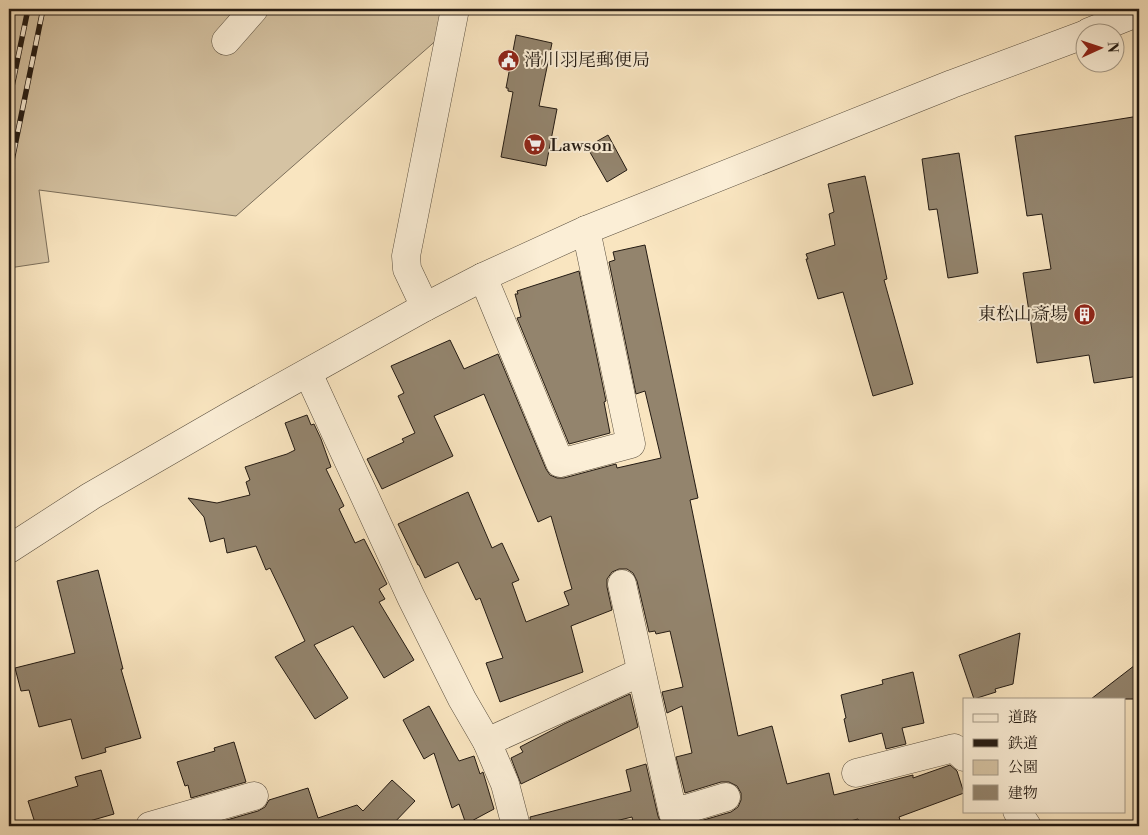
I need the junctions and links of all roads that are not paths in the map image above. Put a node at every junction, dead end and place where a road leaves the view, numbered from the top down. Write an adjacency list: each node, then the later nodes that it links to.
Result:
1 (254, 9): 6 (street)
2 (455, 9): 9 (street)
3 (1139, 12): 4 (street)
4 (1114, 22)
5 (1076, 37): 7 (street)
6 (226, 42)
7 (586, 230): 8 (street); 8 (street)
8 (483, 277): 9 (street)
9 (425, 306): 10 (street)
10 (308, 373): 11 (street); 14 (street)
11 (9, 549)
12 (622, 584): 13 (street)
13 (641, 672): 14 (street); 18 (street)
14 (487, 742): 21 (street)
15 (963, 756): 16 (street)
16 (856, 773)
17 (254, 796): 20 (street)
18 (726, 797)
19 (1017, 812): 22 (street)
20 (150, 826)
21 (516, 826)
22 (1027, 826)

